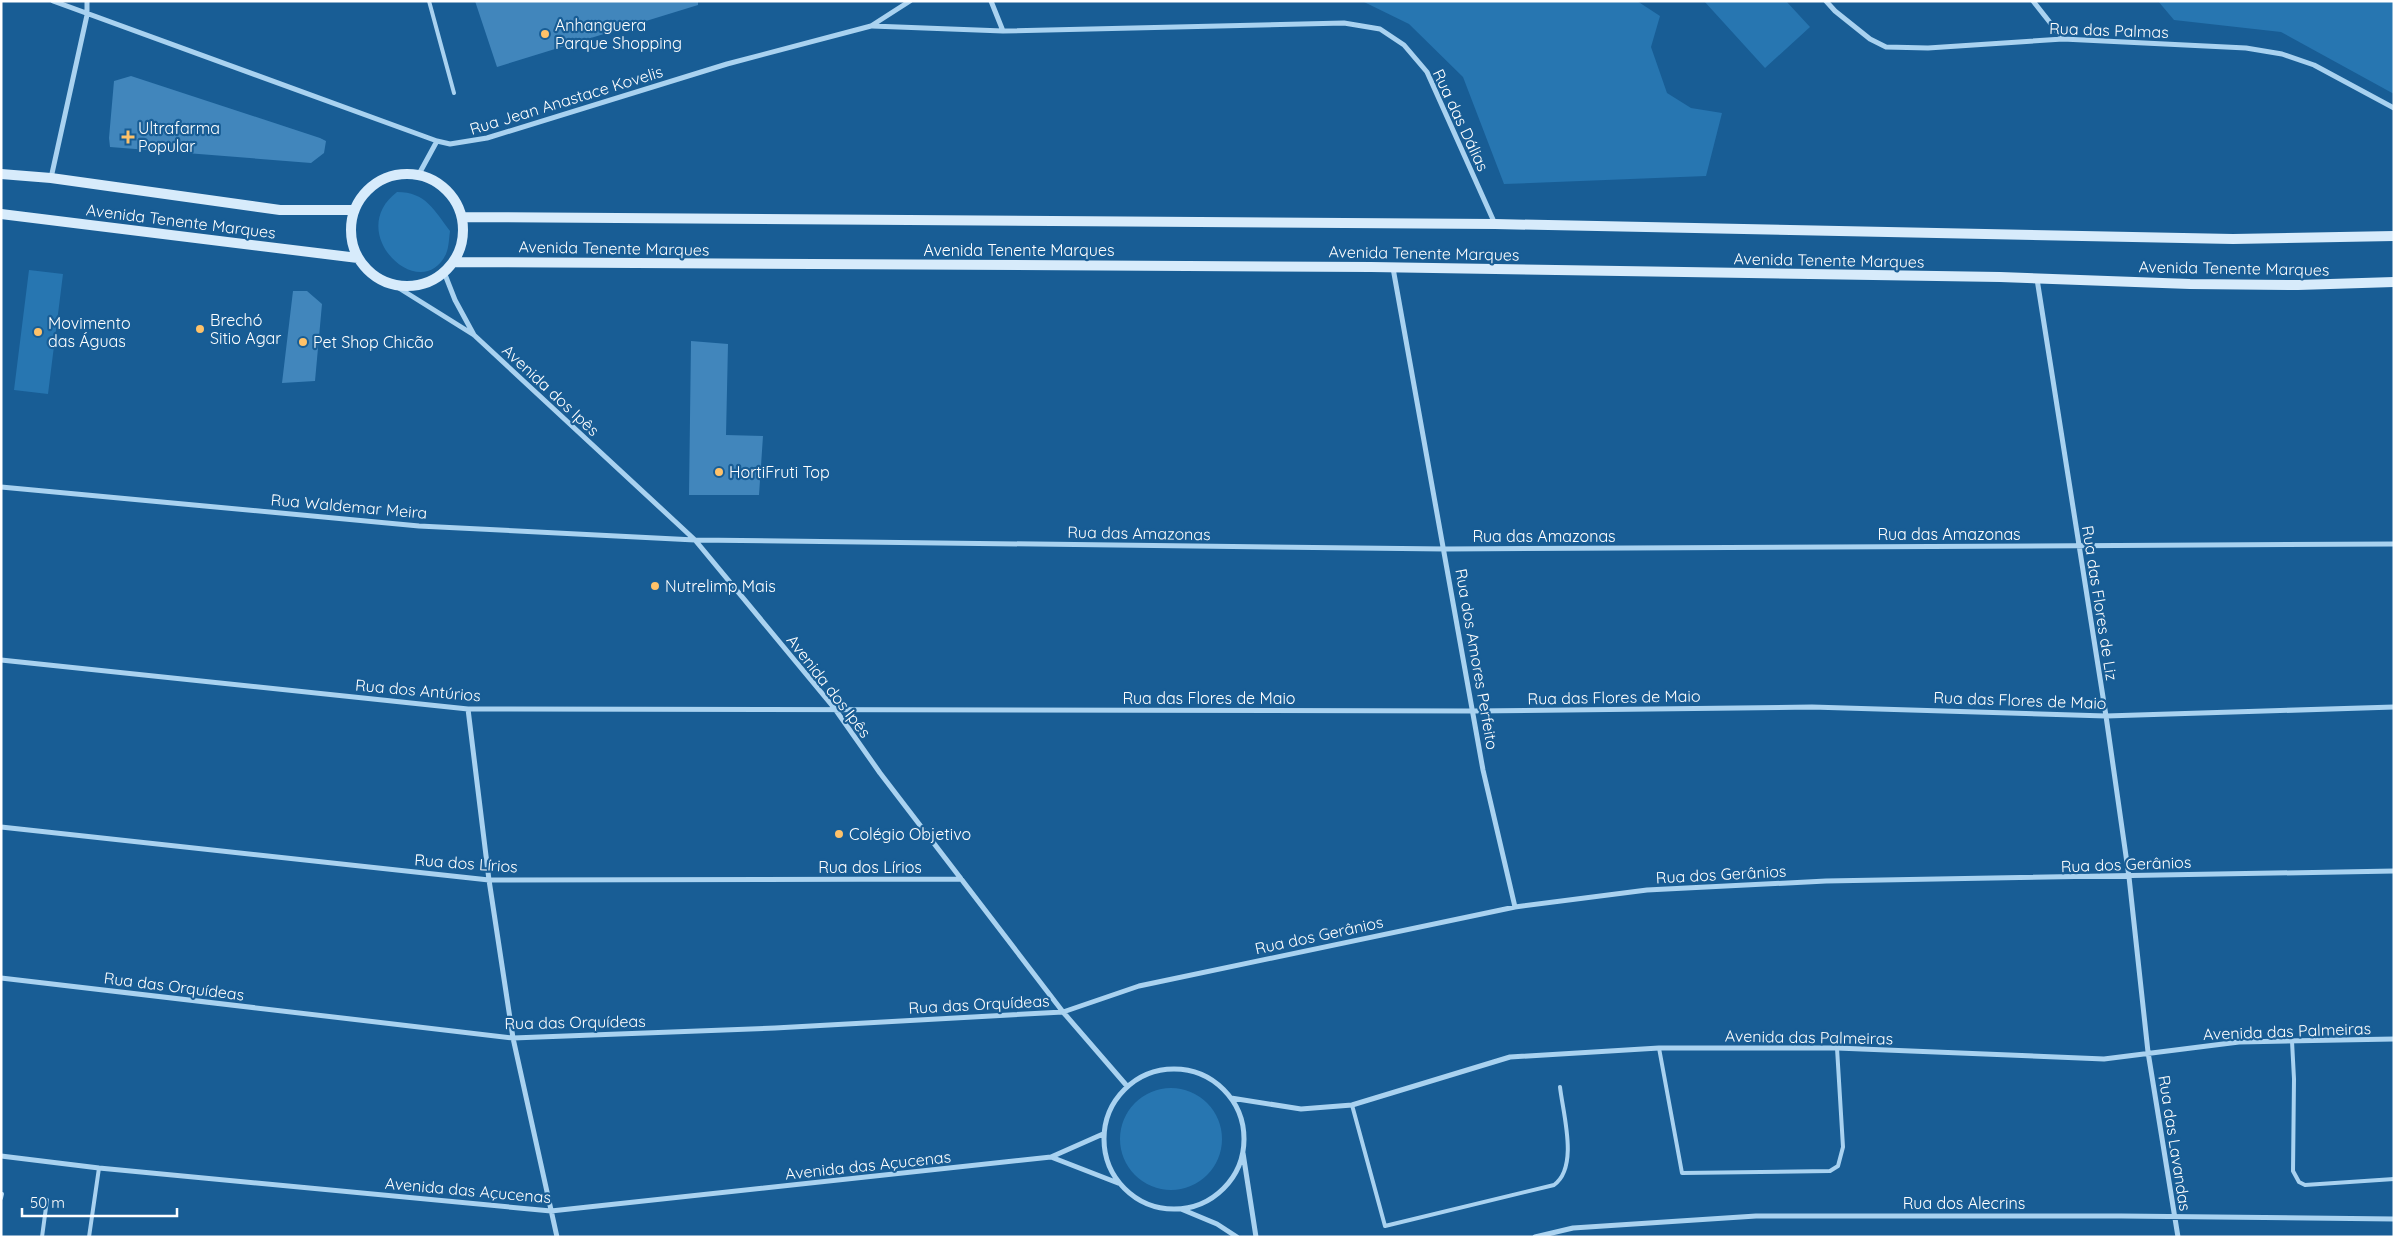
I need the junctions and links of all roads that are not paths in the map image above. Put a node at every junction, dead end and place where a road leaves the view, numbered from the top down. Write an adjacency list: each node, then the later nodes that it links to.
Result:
1 (53, 1): 8 (street, Rua Jean Anastace Kovelis)
2 (87, 1): 8 (street)
3 (429, 1): 12 (lane)
4 (910, 1): 9 (street, Rua Jean Anastace Kovelis)
5 (991, 1): 10 (street)
6 (1826, 1): 11 (street, Rua das Palmas)
7 (2033, 1): 11 (street)
8 (87, 15): 14 (street, Rua Jean Anastace Kovelis); 17 (street)
9 (871, 26): 10 (street, Rua das Dálias); 14 (street, Rua Jean Anastace Kovelis)
10 (1003, 31): 21 (street, Rua das Dálias)
11 (2063, 39): 13 (street, Rua das Palmas)
12 (454, 93)
13 (2394, 108)
14 (437, 142): 16 (street)
15 (1, 174): 17 (main road, Avenida Tenente Marques)
16 (419, 174): 18 (main road); 20 (main road)
17 (52, 178): 18 (main road, Avenida Tenente Marques)
18 (354, 210): 23 (main road)
19 (1, 214): 23 (main road, Avenida Tenente Marques)
20 (462, 217): 21 (main road, Avenida Tenente Marques); 24 (main road)
21 (1495, 224): 22 (main road, Avenida Tenente Marques)
22 (2394, 236)
23 (358, 258): 29 (main road)
24 (454, 262): 25 (main road, Avenida Tenente Marques); 26 (main road)
25 (1393, 267): 27 (main road, Avenida Tenente Marques); 35 (street, Rua dos Amores Perfeito)
26 (444, 272): 29 (main road); 30 (street, Avenida dos Ipês)
27 (2037, 278): 28 (main road, Avenida Tenente Marques); 34 (street, Rua das Flores de Liz)
28 (2394, 282)
29 (394, 285): 30 (street, Avenida dos Ipês)
30 (474, 335): 32 (street, Avenida dos Ipês)
31 (1, 487): 32 (street, Rua Waldemar Meira)
32 (695, 540): 35 (street, Rua das Amazonas); 39 (street, Avenida dos Ipês)
33 (2394, 544): 34 (street, Rua das Amazonas)
34 (2078, 545): 35 (street, Rua das Amazonas); 41 (street, Rua das Flores de Liz)
35 (1445, 550): 40 (street, Rua dos Amores Perfeito)
36 (1, 660): 38 (street, Rua dos Antúrios)
37 (2394, 707): 41 (street, Rua das Flores de Maio)
38 (468, 709): 39 (street, Rua dos Antúrios); 45 (street)
39 (835, 709): 40 (street, Rua das Flores de Maio); 46 (street, Avenida dos Ipês)
40 (1474, 711): 41 (street, Rua das Flores de Maio); 47 (street, Rua dos Amores Perfeito)
41 (2106, 716): 44 (street, Rua das Flores de Liz)
42 (1, 827): 45 (street, Rua dos Lírios)
43 (2394, 871): 44 (street, Rua dos Gerânios)
44 (2130, 877): 47 (street, Rua dos Gerânios); 55 (street, Rua das Flores de Liz)
45 (490, 880): 46 (street, Rua dos Lírios); 50 (street)
46 (961, 880): 49 (street, Avenida dos Ipês)
47 (1515, 907): 49 (street, Rua dos Gerânios)
48 (1, 978): 50 (street, Rua das Orquídeas)
49 (1063, 1012): 50 (street, Rua das Orquídeas); 56 (street, Avenida dos Ipês)
50 (513, 1038): 71 (street)
51 (2394, 1039): 52 (street, Avenida das Palmeiras)
52 (2292, 1041): 55 (street, Avenida das Palmeiras); 65 (lane)
53 (1658, 1048): 54 (street, Avenida das Palmeiras); 54 (lane); 59 (street, Avenida das Palmeiras)
54 (1837, 1048): 55 (street, Avenida das Palmeiras)
55 (2148, 1052): 72 (street, Rua das Lavandas)
56 (1127, 1086): 58 (street); 60 (street)
57 (1560, 1087): 59 (lane)
58 (1231, 1098): 59 (street, Avenida das Palmeiras); 61 (street)
59 (1352, 1104)
60 (1103, 1134): 63 (street, Avenida das Açucenas); 66 (street)
61 (1243, 1152): 70 (street); 78 (street)
62 (1, 1156): 64 (street, Avenida das Açucenas)
63 (1052, 1157): 66 (street, Avenida das Açucenas); 71 (street, Avenida das Açucenas)
64 (99, 1168): 71 (street, Avenida das Açucenas); 75 (lane)
65 (2394, 1179)
66 (1118, 1182): 70 (street)
67 (2, 1194): 68 (lane)
68 (1, 1198)
69 (47, 1200): 74 (lane)
70 (1180, 1208): 77 (street)
71 (552, 1211): 76 (street)
72 (2174, 1217): 73 (street, Rua dos Alecrins); 79 (street, Rua dos Alecrins); 80 (street, Rua das Lavandas)
73 (2394, 1219)
74 (42, 1237)
75 (89, 1237)
76 (557, 1237)
77 (1237, 1237)
78 (1256, 1237)
79 (1536, 1237)
80 (2178, 1237)

